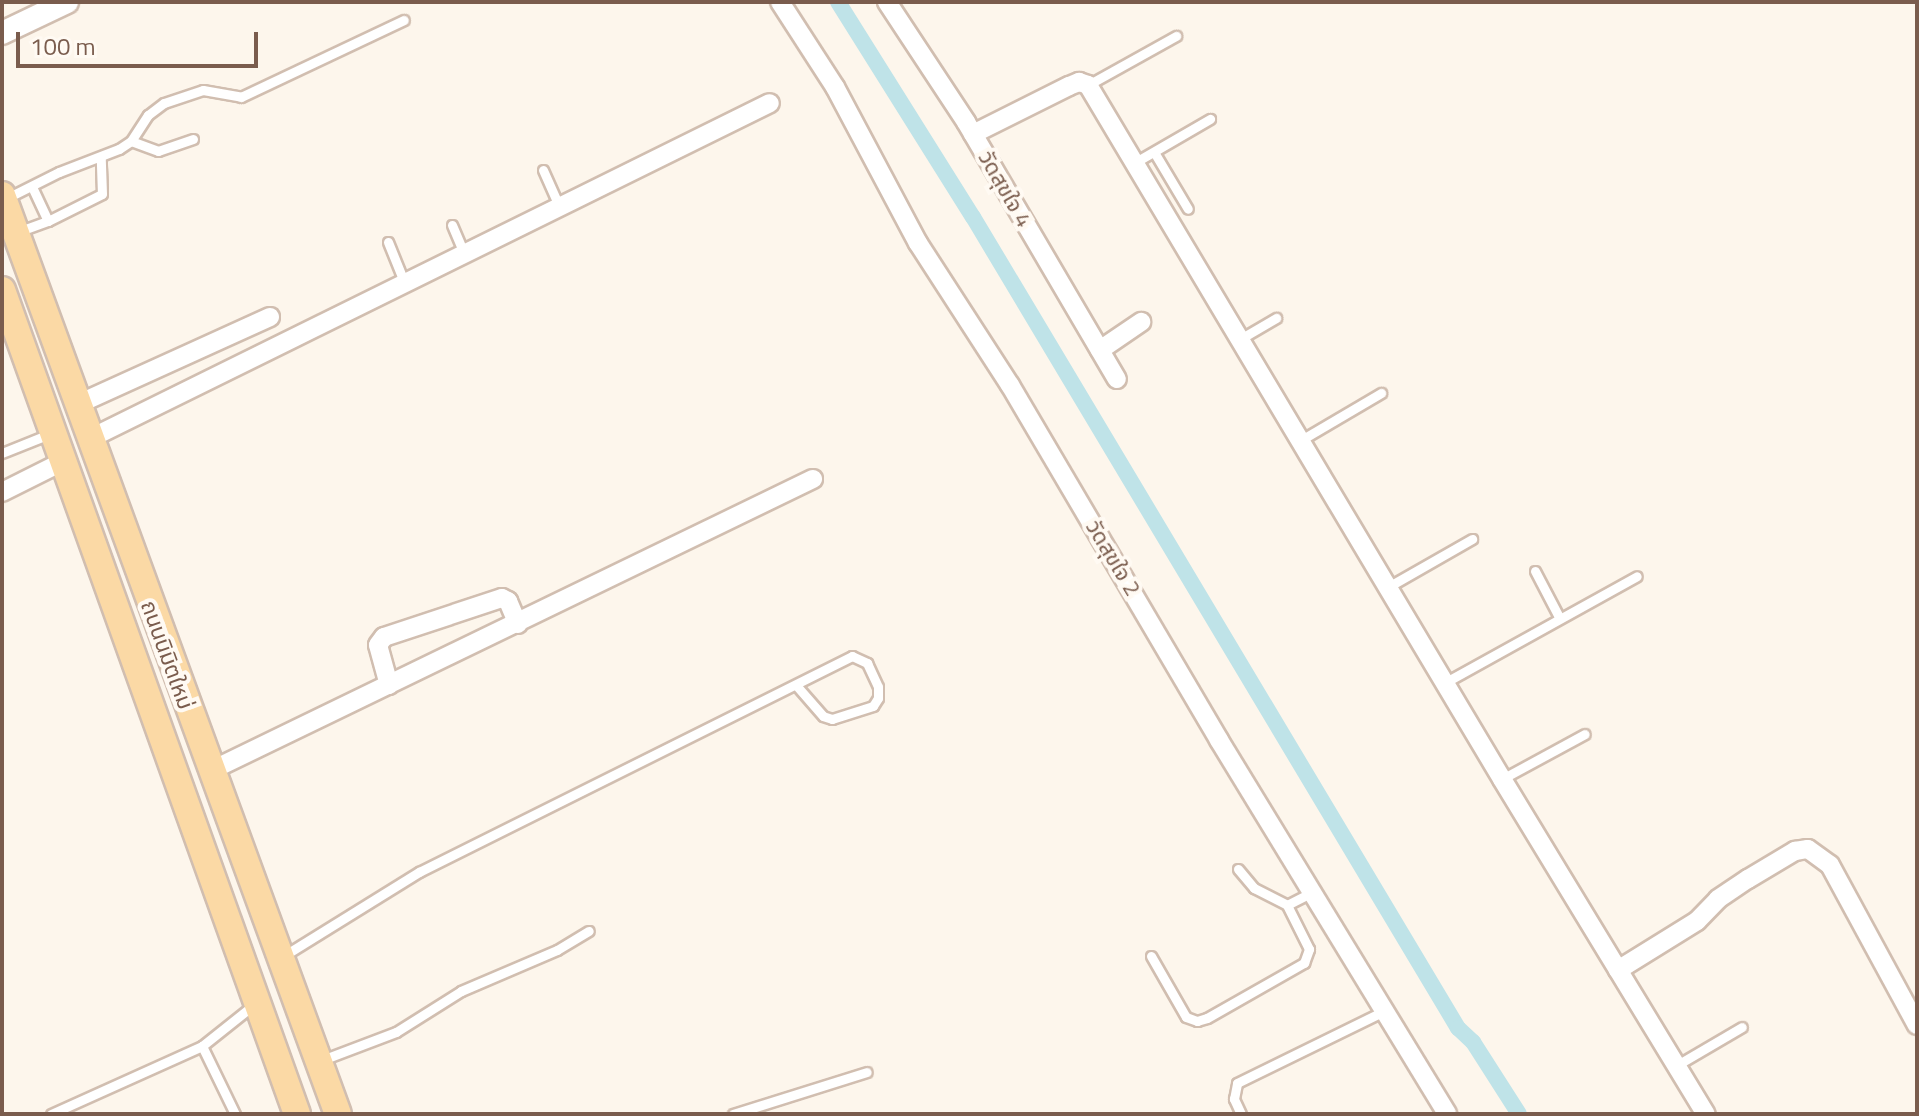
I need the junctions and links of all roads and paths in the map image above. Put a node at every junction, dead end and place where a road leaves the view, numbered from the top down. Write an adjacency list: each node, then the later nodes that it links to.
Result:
1 (67, 2): 5 (street)
2 (780, 2): 56 (street, วัดสุขใจ 2)
3 (887, 2): 10 (street, วัดสุขใจ 4)
4 (404, 20): 12 (lane)
5 (2, 33)
6 (1176, 36): 7 (lane)
7 (1088, 85): 10 (street); 15 (street)
8 (770, 103): 19 (street)
9 (1210, 119): 13 (lane)
10 (973, 134): 32 (street, วัดสุขใจ 4)
11 (193, 139): 12 (lane)
12 (131, 141): 14 (lane)
13 (1154, 152): 15 (lane); 20 (lane)
14 (101, 157): 17 (lane); 21 (lane)
15 (1134, 163): 31 (street)
16 (543, 170): 19 (lane)
17 (32, 186): 18 (lane); 21 (lane)
18 (3, 197): 23 (main road, ถนนนิมิตใหม่)
19 (559, 206): 25 (street)
20 (1188, 209)
21 (48, 221): 23 (lane)
22 (452, 225): 25 (lane)
23 (15, 232): 35 (main road, ถนนนิมิตใหม่)
24 (388, 242): 26 (lane)
25 (465, 255): 26 (street)
26 (405, 284): 37 (street)
27 (2, 290): 36 (main road, ถนนนิมิตใหม่)
28 (270, 317): 35 (street)
29 (1276, 318): 31 (lane)
30 (1141, 322): 32 (street)
31 (1240, 339): 38 (street)
32 (1100, 350): 33 (street, วัดสุขใจ 4)
33 (1117, 379)
34 (1381, 393): 38 (lane)
35 (76, 405): 37 (main road, ถนนนิมิตใหม่)
36 (52, 433): 39 (lane); 40 (main road, ถนนนิมิตใหม่)
37 (89, 439): 53 (main road, ถนนนิมิตใหม่)
38 (1301, 440): 46 (street)
39 (2, 453)
40 (62, 462): 42 (street); 62 (main road, ถนนนิมิตใหม่)
41 (813, 479): 48 (street)
42 (2, 492)
43 (1472, 539): 46 (lane)
44 (1535, 571): 47 (lane)
45 (1637, 576): 47 (lane)
46 (1388, 587): 49 (street)
47 (1559, 617): 49 (lane)
48 (518, 624): 50 (street); 50 (street)
49 (1446, 682): 54 (street)
50 (389, 685): 53 (street)
51 (796, 685): 51 (lane); 60 (lane)
52 (1585, 734): 54 (lane)
53 (210, 771): 60 (main road, ถนนนิมิตใหม่)
54 (1502, 779): 61 (street)
55 (1238, 869): 57 (lane)
56 (1312, 892): 57 (lane); 63 (street, วัดสุขใจ 2)
57 (1287, 905): 59 (lane)
58 (589, 931): 67 (lane)
59 (1151, 956)
60 (278, 959): 67 (main road, ถนนนิมิตใหม่)
61 (1618, 970): 64 (street); 68 (street)
62 (259, 1001): 66 (lane); 72 (main road, ถนนนิมิตใหม่)
63 (1384, 1011): 75 (lane); 76 (street, วัดสุขใจ 2)
64 (1917, 1025)
65 (1742, 1027): 68 (lane)
66 (202, 1046): 70 (lane); 71 (lane)
67 (318, 1061): 73 (main road, ถนนนิมิตใหม่)
68 (1677, 1065): 77 (street)
69 (867, 1072): 74 (lane)
70 (51, 1114)
71 (235, 1114)
72 (297, 1114)
73 (338, 1114)
74 (733, 1114)
75 (1241, 1114)
76 (1447, 1114)
77 (1706, 1114)

